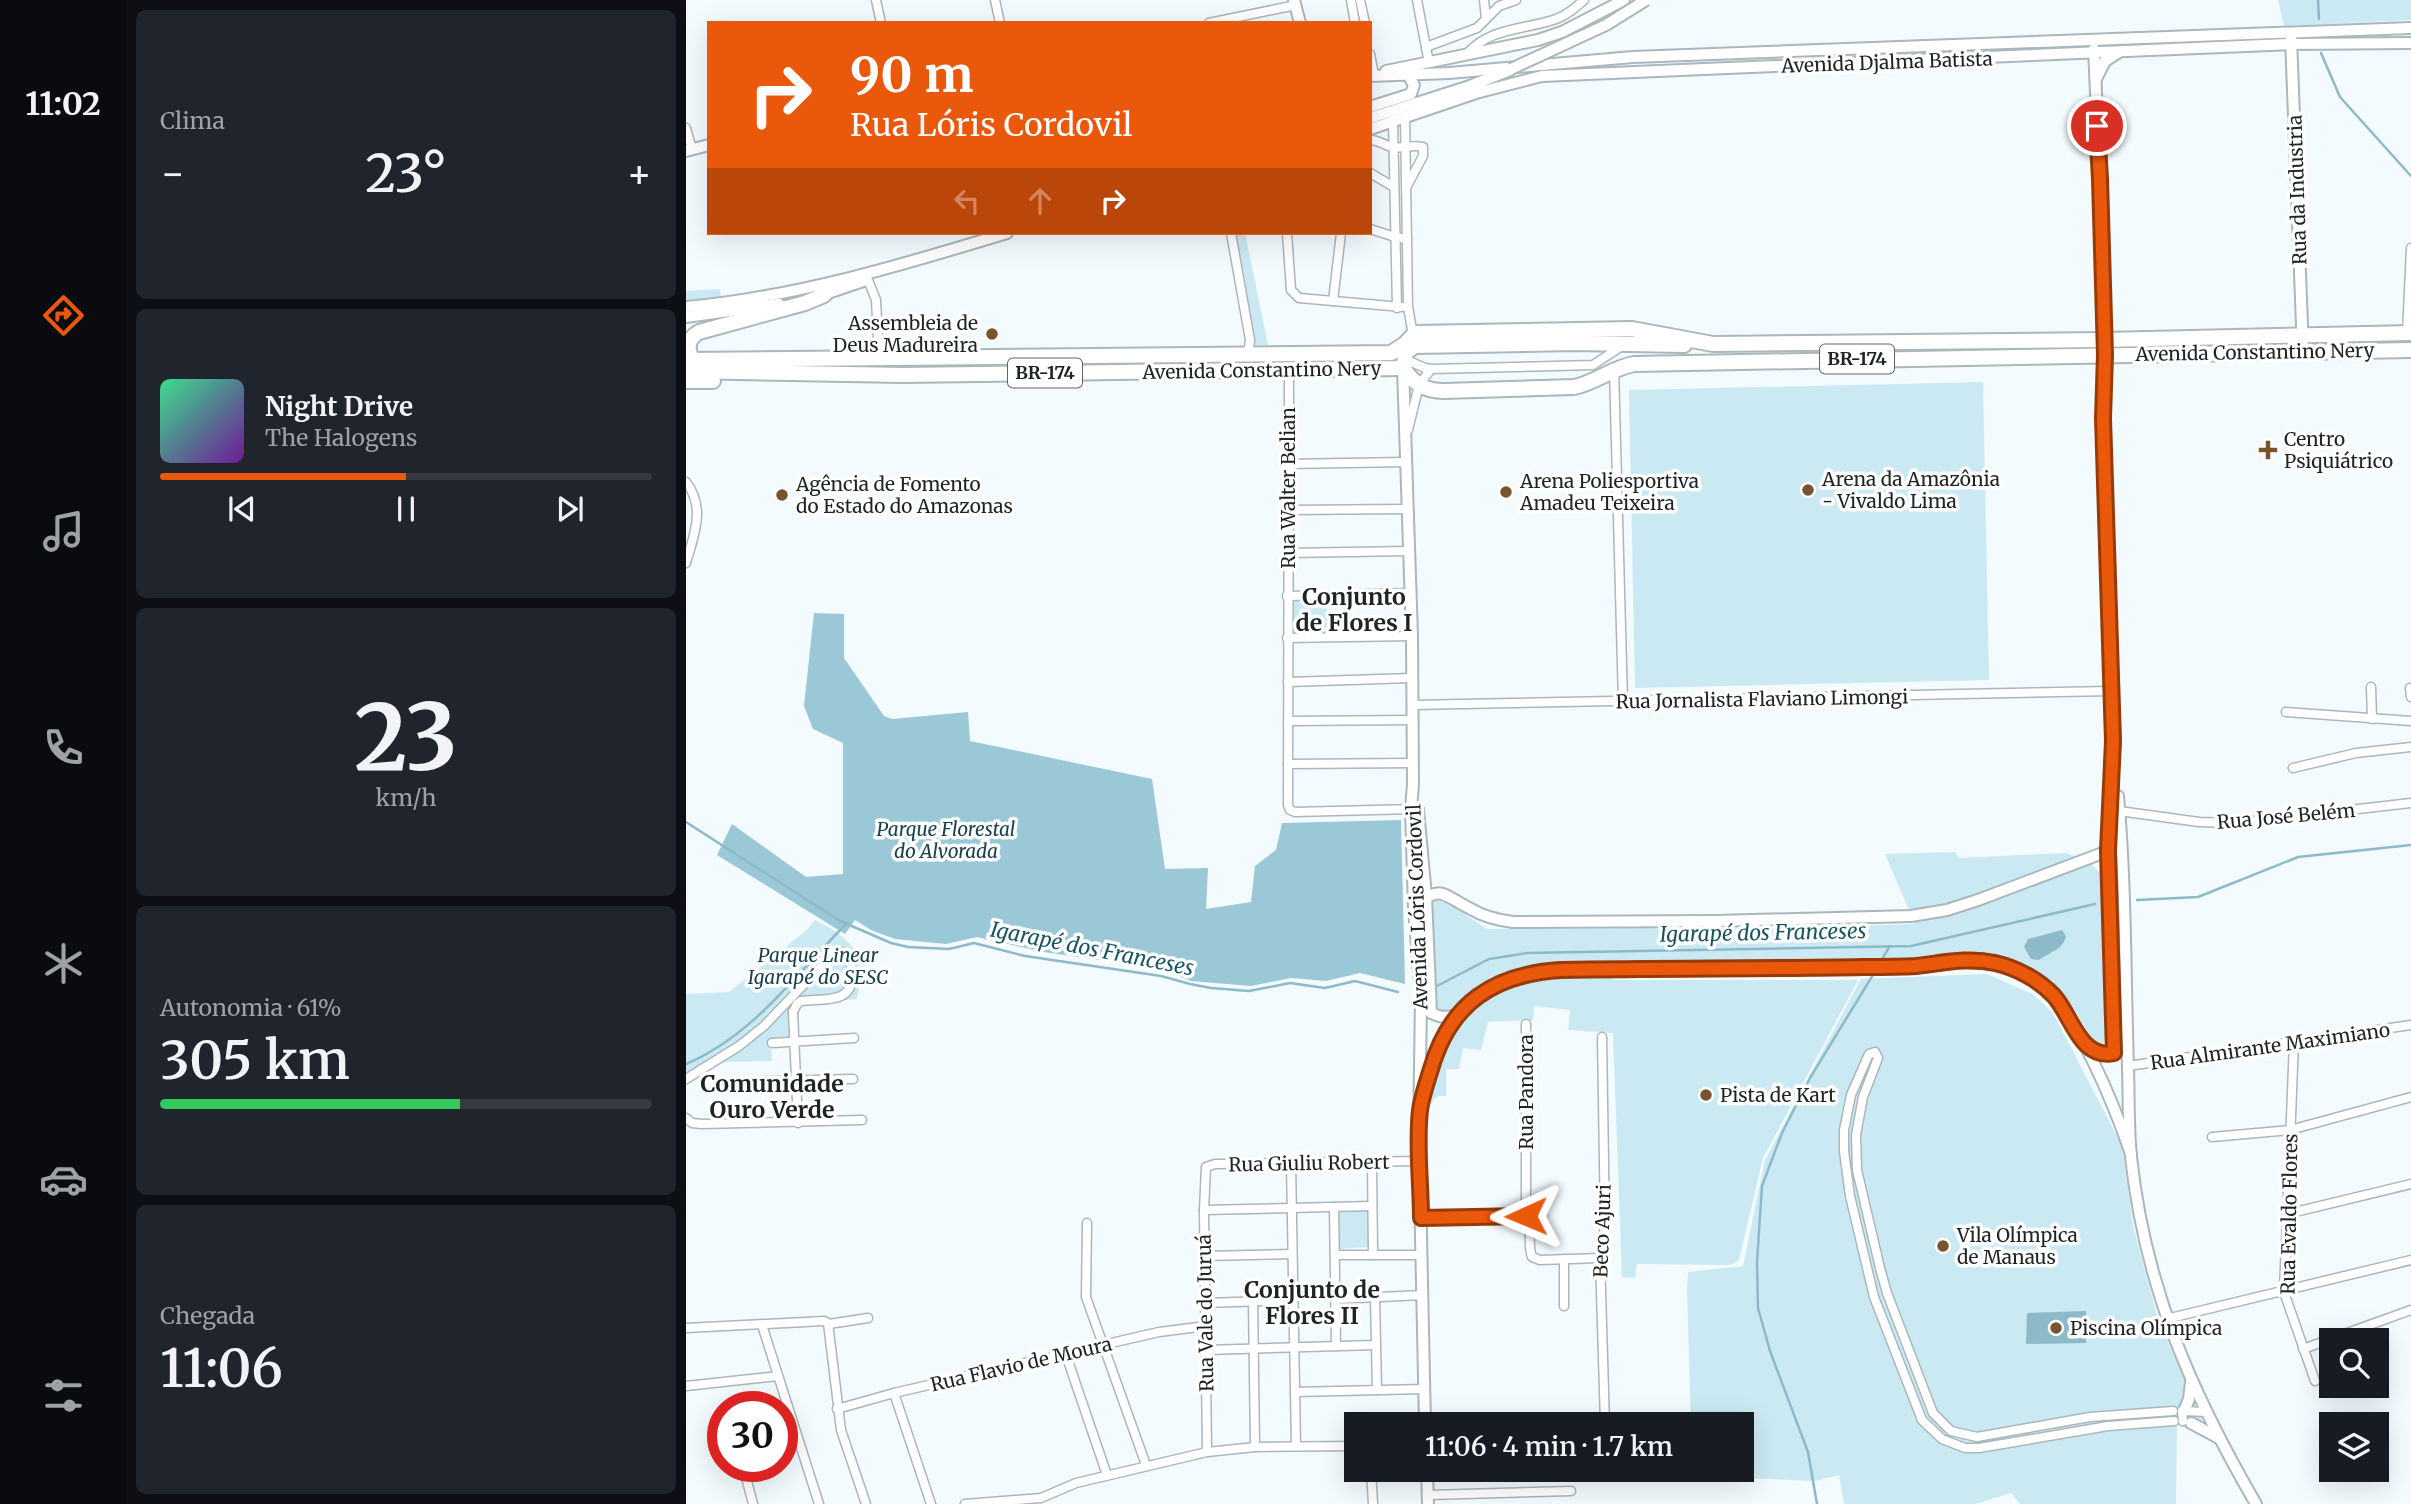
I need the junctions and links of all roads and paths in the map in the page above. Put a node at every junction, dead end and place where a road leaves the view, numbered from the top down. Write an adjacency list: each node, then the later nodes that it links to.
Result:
1 (876, 0): 14 (street)
2 (995, 0): 15 (street)
3 (1351, 0): 18 (street)
4 (1360, 0): 19 (street)
5 (1418, 0): 25 (street)
6 (1483, 0): 13 (street)
7 (1516, 0): 12 (street)
8 (1583, 0): 28 (street)
9 (1624, 0): 28 (street)
10 (1646, 0): 34 (street, bridge)
11 (1295, 2): 16 (street); 17 (street)
12 (1498, 3): 13 (street)
13 (1486, 18): 25 (street)
14 (881, 21)
15 (1000, 21)
16 (1217, 21)
17 (1300, 21)
18 (1355, 21)
19 (1365, 21)
20 (2411, 27): 21 (street, Avenida Djalma Batista)
21 (2291, 32): 22 (street, Avenida Djalma Batista); 24 (street, Rua da Industria)
22 (2094, 40): 27 (street); 30 (street, Avenida Djalma Batista)
23 (2411, 43): 24 (street, Avenida Djalma Batista)
24 (2291, 44): 26 (street, Avenida Djalma Batista); 65 (street, Rua da Industria)
25 (1426, 47): 29 (street)
26 (2120, 52): 27 (street, Avenida Djalma Batista); 32 (street)
27 (2094, 53): 32 (street); 35 (street, Avenida Djalma Batista)
28 (1466, 55): 29 (street)
29 (1429, 63): 31 (street)
30 (1408, 75): 31 (street, Avenida Djalma Batista); 33 (street)
31 (1372, 76)
32 (2095, 81): 68 (street)
33 (1372, 106)
34 (1372, 117)
35 (1405, 118): 36 (street, Avenida Djalma Batista); 41 (street)
36 (1393, 122): 38 (street, Avenida Djalma Batista); 42 (street)
37 (686, 128): 43 (street)
38 (1372, 129)
39 (1372, 140): 42 (street)
40 (707, 146): 43 (street)
41 (1406, 146): 42 (street); 46 (street); 46 (street)
42 (1394, 148): 45 (street)
43 (689, 150)
44 (1372, 174): 45 (street)
45 (1394, 187): 47 (street)
46 (1406, 187): 47 (street); 54 (street)
47 (1395, 202): 53 (street)
48 (1372, 230): 53 (street)
49 (1001, 235): 56 (street)
50 (1231, 235): 71 (street)
51 (1287, 235): 58 (street)
52 (1341, 235): 58 (street)
53 (1395, 237): 54 (street); 61 (street)
54 (1407, 239): 60 (street)
55 (2411, 248): 63 (street)
56 (867, 276): 57 (street); 59 (street); 72 (street)
57 (824, 295): 62 (street); 74 (highway)
58 (1333, 301): 61 (street)
59 (686, 307)
60 (1408, 307): 61 (street); 64 (street)
61 (1396, 308)
62 (686, 317)
63 (2409, 333): 65 (highway, Avenida Constantino Nery / BR-174)
64 (1413, 335): 66 (highway, Avenida Constantino Nery); 73 (highway)
65 (2302, 335): 68 (highway, Avenida Constantino Nery / BR-174); 70 (street, Rua da Industria)
66 (1713, 344): 67 (highway, BR-174); 68 (highway, Avenida Constantino Nery / BR-174)
67 (1625, 345): 73 (highway, BR-174); 75 (street)
68 (2104, 347): 70 (highway, Avenida Constantino Nery / BR-174); 76 (highway, Avenida Constantino Nery / BR-174); 97 (street)
69 (2411, 350): 70 (highway, Avenida Constantino Nery / BR-174)
70 (2303, 351)
71 (1244, 353): 72 (highway, Avenida Constantino Nery / BR-174); 73 (highway, Avenida Constantino Nery / BR-174)
72 (879, 358): 74 (highway, Avenida Constantino Nery / BR-174)
73 (1400, 360): 75 (street); 77 (highway, Avenida Constantino Nery / BR-174); 80 (highway, Avenida Constantino Nery); 81 (street, Avenida Lóris Cordovil)
74 (688, 364): 78 (highway, Avenida Constantino Nery / BR-174)
75 (1431, 369): 80 (street, Avenida Lóris Cordovil)
76 (1614, 369): 80 (highway, Avenida Constantino Nery / BR-174); 98 (street)
77 (1289, 370): 78 (highway, Avenida Constantino Nery / BR-174); 83 (street, Rua Walter Belian)
78 (798, 374): 79 (highway)
79 (686, 381)
80 (1419, 385): 81 (street, Avenida Lóris Cordovil)
81 (1406, 446): 82 (street, Avenida Lóris Cordovil)
82 (1406, 462): 83 (street); 85 (street, Avenida Lóris Cordovil)
83 (1288, 464): 86 (street, Rua Walter Belian)
84 (686, 482): 89 (street)
85 (1408, 509): 86 (street); 87 (street, Avenida Lóris Cordovil)
86 (1288, 510): 88 (street, Rua Walter Belian)
87 (1409, 551): 88 (street); 90 (street, Avenida Lóris Cordovil)
88 (1288, 553): 91 (street, Rua Walter Belian)
89 (686, 563)
90 (1410, 593): 91 (street); 92 (street, Avenida Lóris Cordovil)
91 (1287, 596): 93 (street, Rua Walter Belian)
92 (1412, 636): 93 (street); 94 (street, Avenida Lóris Cordovil)
93 (1287, 638): 95 (street, Rua Walter Belian)
94 (1412, 678): 95 (street); 99 (street, Avenida Lóris Cordovil)
95 (1287, 682): 103 (street, Rua Walter Belian)
96 (2371, 687): 101 (street)
97 (2111, 691): 98 (street, Rua Jornalista Flaviano Limongi); 105 (street)
98 (1623, 702): 99 (street, Rua Jornalista Flaviano Limongi)
99 (1412, 705): 102 (street, Avenida Lóris Cordovil)
100 (2286, 712): 101 (street)
101 (2372, 719): 104 (street)
102 (1413, 720): 103 (street); 107 (street, Avenida Lóris Cordovil)
103 (1288, 721): 108 (street, Rua Walter Belian)
104 (2411, 721)
105 (2113, 741): 112 (street); 113 (street)
106 (2411, 747): 109 (street)
107 (1413, 763): 108 (street); 111 (street, Avenida Lóris Cordovil)
108 (1288, 764): 111 (street, Rua Walter Belian)
109 (2293, 768)
110 (2411, 803): 112 (street, Rua José Belém)
111 (1414, 809): 116 (street, Avenida Lóris Cordovil); 117 (street, Avenida Lóris Cordovil)
112 (2119, 811): 115 (street)
113 (2108, 851): 114 (street); 116 (street)
114 (2109, 867): 115 (street); 133 (street)
115 (2122, 877): 132 (street)
116 (1426, 896): 117 (street); 118 (street, Avenida Lóris Cordovil)
117 (1414, 908): 118 (street, Avenida Lóris Cordovil)
118 (1424, 973): 119 (street, Avenida Lóris Cordovil); 122 (street, Avenida Lóris Cordovil)
119 (1421, 999): 122 (street); 140 (street, Avenida Lóris Cordovil)
120 (782, 1007): 121 (street); 121 (street); 135 (street)
121 (793, 1012): 128 (street)
122 (1432, 1013): 123 (street)
123 (1457, 1015): 129 (street); 140 (street)
124 (1526, 1024): 159 (street, Rua Pandora)
125 (2411, 1025): 130 (street, Rua Almirante Maximiano)
126 (1602, 1037): 169 (street, Beco Ajuri)
127 (854, 1038): 128 (street)
128 (795, 1041): 131 (street); 138 (street)
129 (2082, 1041): 133 (street); 146 (street)
130 (2294, 1042): 134 (street, Rua Almirante Maximiano); 144 (street, Rua Evaldo Flores)
131 (772, 1043)
132 (2127, 1043): 133 (street); 134 (street)
133 (2114, 1053)
134 (2128, 1066): 146 (street)
135 (686, 1079)
136 (853, 1079): 138 (street)
137 (734, 1082): 138 (street)
138 (797, 1082): 143 (street)
139 (2411, 1097): 144 (street)
140 (1420, 1110): 147 (street)
141 (686, 1118): 143 (street)
142 (862, 1120): 143 (street)
143 (797, 1123)
144 (2290, 1130): 145 (street); 158 (street, Rua Evaldo Flores)
145 (2212, 1137)
146 (2131, 1154): 182 (street)
147 (1420, 1161): 148 (street, Rua Giuliu Robert); 160 (street)
148 (1372, 1162): 149 (street, Rua Giuliu Robert); 154 (street)
149 (1291, 1163): 152 (street, Rua Giuliu Robert); 156 (street)
150 (1857, 1170): 151 (street); 151 (street); 162 (street)
151 (1846, 1172): 163 (street)
152 (1204, 1175): 157 (street, Rua Vale do Juruá)
153 (2411, 1184): 158 (street)
154 (1372, 1206): 155 (street); 166 (street)
155 (1334, 1207): 156 (street); 165 (street)
156 (1291, 1208): 157 (street); 164 (street)
157 (1204, 1210): 168 (street, Rua Vale do Juruá)
158 (2287, 1214): 172 (street, Rua Evaldo Flores)
159 (1526, 1216): 160 (street); 170 (street, Rua Pandora)
160 (1421, 1218): 167 (street)
161 (1087, 1223): 190 (street)
162 (1874, 1242): 163 (street); 187 (street)
163 (1861, 1245): 188 (street)
164 (1292, 1254): 168 (street); 176 (street)
165 (1335, 1255): 166 (street); 175 (street)
166 (1373, 1255): 167 (street)
167 (1422, 1255): 173 (street)
168 (1205, 1256): 178 (street, Rua Vale do Juruá)
169 (1600, 1258): 170 (street, Rua Pandora); 209 (street, Beco Ajuri)
170 (1564, 1259): 179 (street)
171 (2411, 1260): 172 (street)
172 (2284, 1292): 182 (street); 194 (street, Rua Evaldo Flores)
173 (1423, 1296): 174 (street); 203 (street)
174 (1375, 1297): 175 (street); 189 (street)
175 (1336, 1299): 191 (street)
176 (1293, 1300): 177 (street); 193 (street)
177 (1254, 1301): 178 (street); 192 (street)
178 (1206, 1303): 185 (street, Rua Vale do Juruá)
179 (1564, 1306)
180 (2411, 1310): 194 (street)
181 (868, 1318): 183 (street)
182 (2166, 1319): 201 (street)
183 (829, 1324): 184 (street); 207 (street)
184 (762, 1325): 186 (street); 198 (street)
185 (1206, 1326): 190 (street, Rua Flavio de Moura); 195 (street, Rua Vale do Juruá)
186 (686, 1328)
187 (1902, 1335): 188 (street); 197 (street)
188 (1890, 1340): 199 (street)
189 (1375, 1345): 191 (street); 204 (street)
190 (1102, 1346): 196 (street, Rua Flavio de Moura); 219 (street)
191 (1336, 1346): 193 (street)
192 (1254, 1348): 193 (street); 195 (street); 217 (street)
193 (1294, 1348): 205 (street)
194 (2303, 1349): 200 (street, Rua Evaldo Flores)
195 (1206, 1350): 218 (street, Rua Vale do Juruá)
196 (1066, 1355): 206 (street, Rua Flavio de Moura); 220 (street)
197 (1917, 1375): 199 (street); 211 (street)
198 (778, 1376): 202 (street); 227 (street)
199 (1905, 1380): 213 (street)
200 (2315, 1381)
201 (2191, 1382): 210 (street); 212 (street)
202 (686, 1386)
203 (1425, 1389): 204 (street); 208 (street)
204 (1377, 1390): 205 (street)
205 (1295, 1392): 215 (street)
206 (894, 1393): 207 (street, Rua Flavio de Moura); 229 (street)
207 (838, 1409): 228 (street)
208 (1426, 1412)
209 (1605, 1412)
210 (2206, 1412): 212 (street); 212 (street); 214 (street)
211 (2105, 1415): 212 (street); 213 (street)
212 (2181, 1416): 213 (street); 214 (street)
213 (2108, 1426)
214 (2219, 1438): 232 (street)
215 (1296, 1446): 216 (street); 217 (street)
216 (1344, 1446)
217 (1255, 1447): 218 (street)
218 (1207, 1452): 219 (street)
219 (1146, 1465): 220 (street)
220 (1107, 1475): 225 (street)
221 (747, 1482): 226 (street)
222 (1372, 1482): 231 (street)
223 (1571, 1491): 224 (street)
224 (1428, 1499)
225 (1037, 1501): 230 (street)
226 (753, 1504)
227 (820, 1504)
228 (866, 1504)
229 (931, 1504)
230 (965, 1504)
231 (1373, 1504)
232 (2256, 1504)

